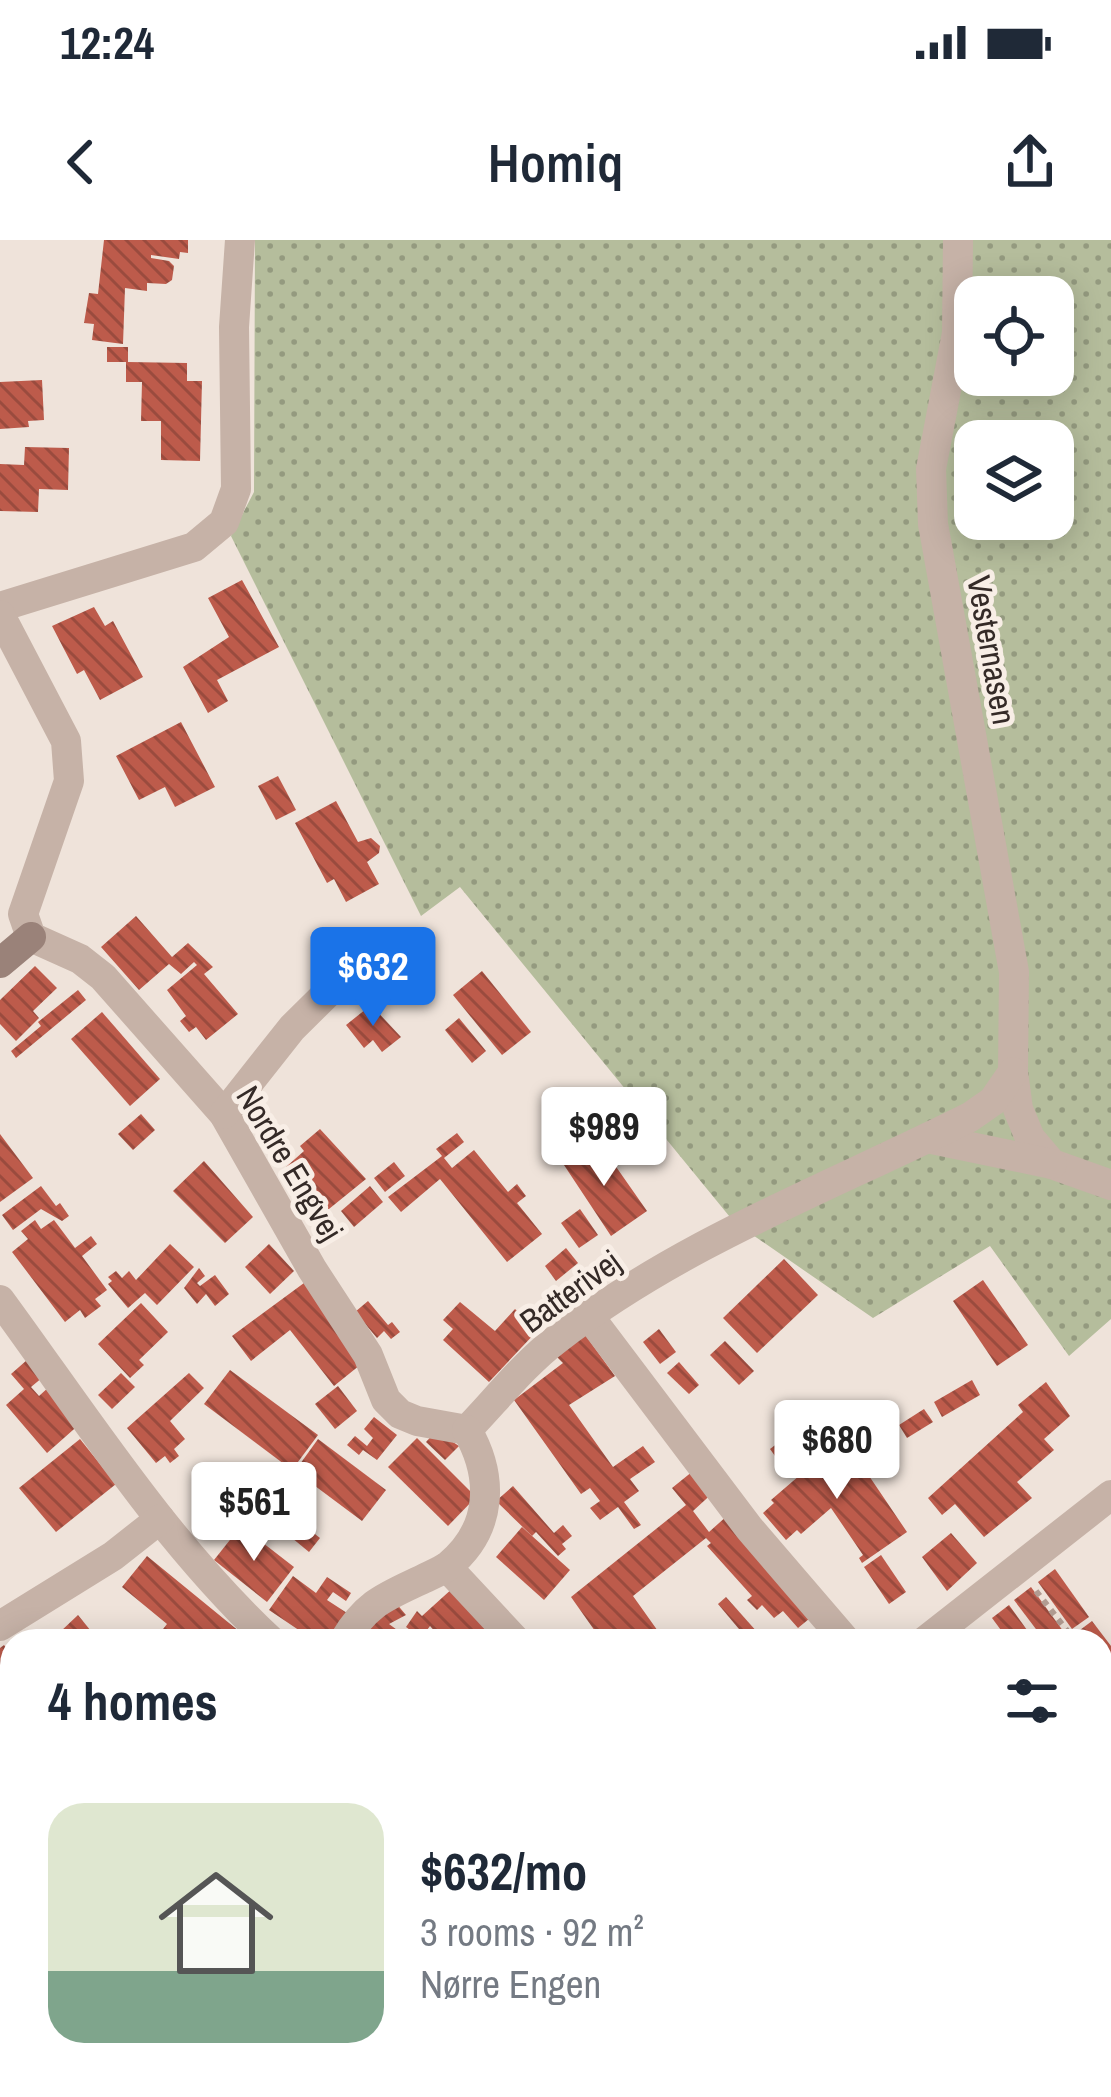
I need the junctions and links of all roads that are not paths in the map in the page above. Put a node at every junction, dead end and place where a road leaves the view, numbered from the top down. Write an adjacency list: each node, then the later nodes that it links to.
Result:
1 (240, 240): 3 (street)
2 (958, 240): 7 (street, Vesternasen)
3 (0, 611): 4 (street)
4 (31, 937): 6 (street); 8 (street, Nordre Engvej)
5 (369, 952): 8 (street)
6 (0, 963)
7 (1013, 1072): 9 (street, Batterivej); 10 (street)
8 (224, 1114): 14 (street, Nordre Engvej)
9 (927, 1138): 10 (street); 13 (street, Batterivej)
10 (1052, 1164): 11 (street)
11 (1111, 1184)
12 (0, 1300): 16 (street)
13 (589, 1316): 14 (street, Batterivej); 22 (street)
14 (466, 1430): 17 (street)
15 (1111, 1495): 23 (street)
16 (160, 1519): 18 (street); 19 (street)
17 (447, 1567): 20 (street); 21 (street)
18 (0, 1626)
19 (258, 1629)
20 (353, 1629)
21 (505, 1629)
22 (836, 1629)
23 (941, 1629)

